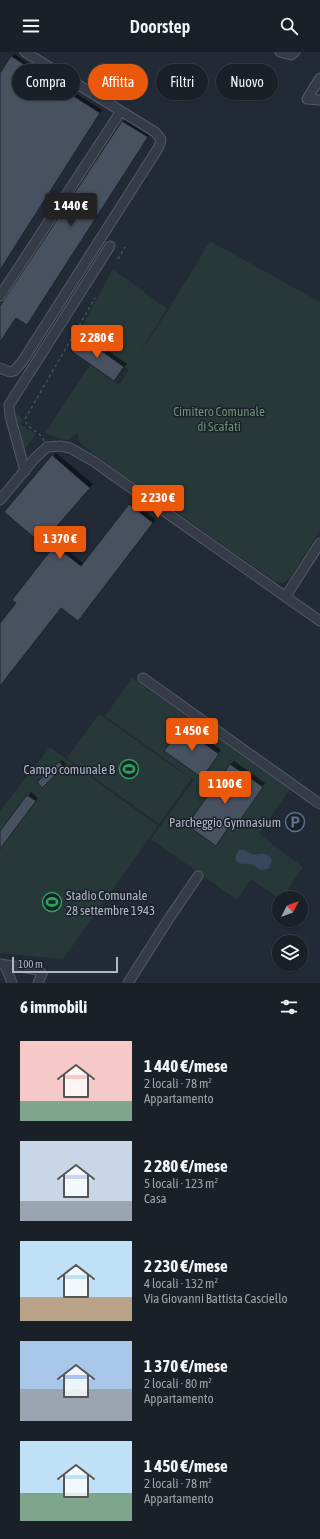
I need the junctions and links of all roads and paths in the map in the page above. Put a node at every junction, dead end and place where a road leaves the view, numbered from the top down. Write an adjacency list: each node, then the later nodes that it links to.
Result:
1 (25, 52): 6 (street)
2 (280, 52): 3 (street)
3 (295, 52)
4 (320, 78): 5 (street)
5 (320, 100)
6 (121, 112): 10 (street); 12 (street)
7 (110, 246): 14 (street)
8 (124, 247): 9 (path)
9 (118, 258)
10 (0, 296)
11 (95, 298): 13 (path)
12 (0, 368)
13 (46, 447): 14 (street); 17 (street)
14 (25, 471): 15 (street)
15 (0, 500)
16 (320, 543): 17 (street)
17 (286, 596): 18 (street)
18 (320, 621)
19 (143, 678): 20 (street)
20 (320, 804)
21 (198, 876): 25 (street)
22 (3, 965): 23 (street); 24 (street)
23 (12, 983)
24 (38, 983)
25 (128, 983)

